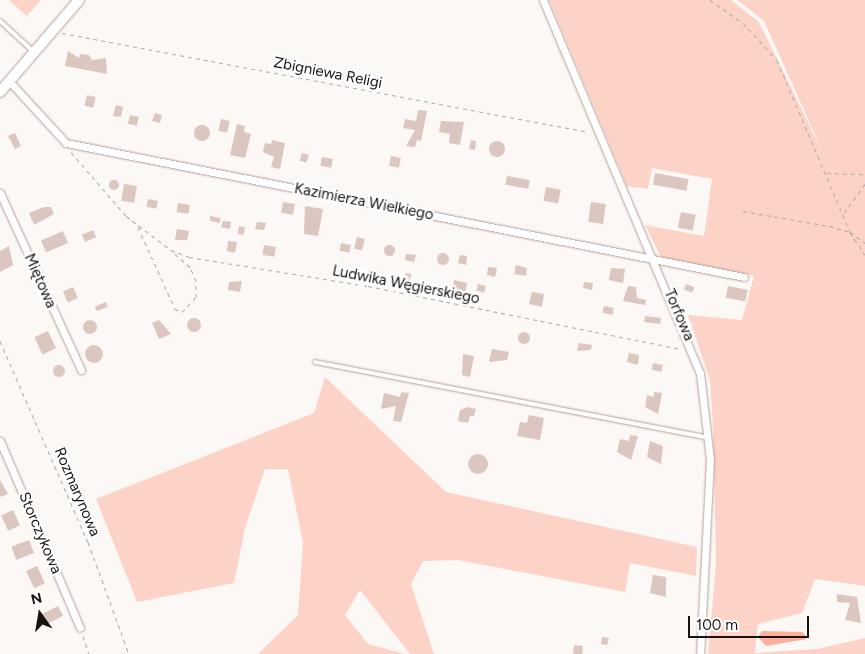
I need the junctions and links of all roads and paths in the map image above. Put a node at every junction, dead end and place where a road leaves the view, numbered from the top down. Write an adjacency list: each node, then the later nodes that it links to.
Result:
1 (79, 0): 5 (street)
2 (543, 0): 9 (street, Torfowa)
3 (710, 0): 11 (path)
4 (0, 21): 6 (lane)
5 (52, 31): 6 (street); 9 (path, Zbigniewa Religi)
6 (34, 52): 7 (street)
7 (9, 81): 8 (street); 10 (street)
8 (0, 92)
9 (600, 134): 22 (street, Torfowa)
10 (66, 143): 17 (path, Ludwika Węgierskiego); 22 (street, Kazimierza Wielkiego)
11 (826, 173): 12 (path); 16 (path)
12 (865, 174)
13 (865, 184): 16 (path)
14 (0, 193): 27 (street, Miętowa)
15 (743, 211): 18 (path)
16 (843, 214): 18 (path)
17 (138, 226): 20 (path, Ludwika Węgierskiego); 20 (path)
18 (850, 232): 19 (path); 21 (path)
19 (865, 243)
20 (170, 250): 25 (path, Ludwika Węgierskiego)
21 (865, 255)
22 (655, 259): 23 (street, Kazimierza Wielkiego); 25 (street, Torfowa)
23 (744, 277)
24 (0, 340): 32 (path, Rozmarynowa)
25 (694, 349): 28 (street, Torfowa)
26 (315, 362): 28 (lane)
27 (80, 370)
28 (710, 438): 33 (street, Torfowa)
29 (0, 441): 30 (street, Storczykowa)
30 (80, 628): 31 (path)
31 (89, 654)
32 (129, 654)
33 (700, 654)

